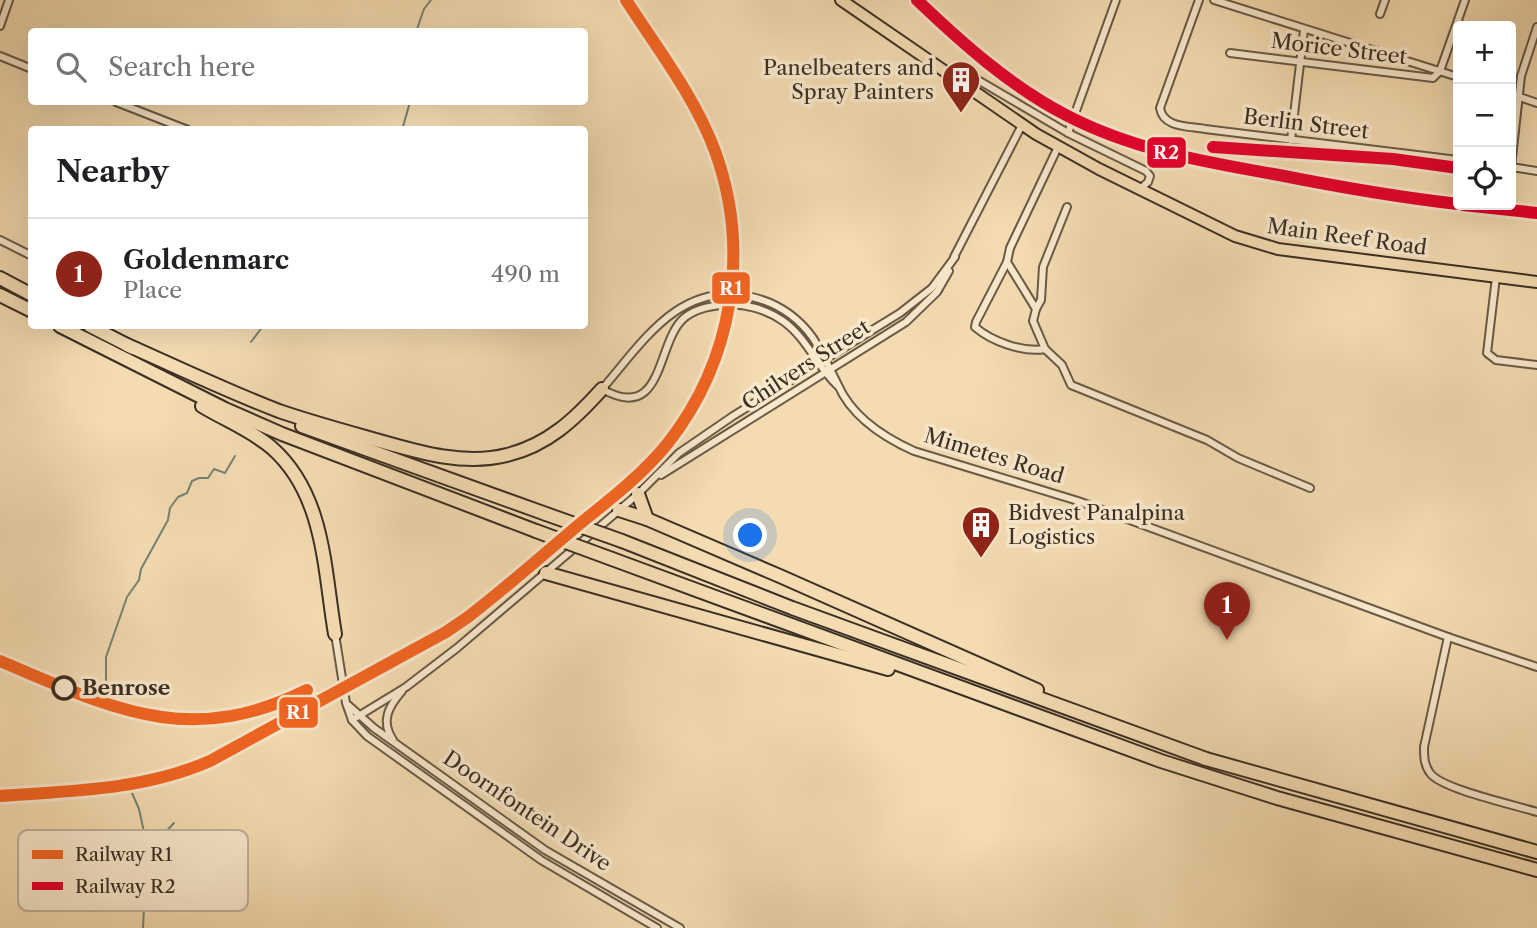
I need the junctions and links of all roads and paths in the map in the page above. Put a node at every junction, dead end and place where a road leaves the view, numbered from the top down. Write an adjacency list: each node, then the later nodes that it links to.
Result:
1 (9, 0): 9 (street)
2 (841, 0): 20 (main road, Main Reef Road)
3 (1116, 0): 27 (street)
4 (1199, 0): 28 (street, Berlin Street)
5 (1214, 0): 11 (street)
6 (1385, 0): 8 (street)
7 (1465, 0): 17 (street)
8 (1380, 14)
9 (0, 26)
10 (1537, 27): 21 (street)
11 (1304, 30): 14 (street); 15 (street)
12 (1230, 53): 14 (street, Morice Street)
13 (0, 57): 16 (street)
14 (1300, 62): 18 (street, Morice Street); 28 (street)
15 (1406, 62): 17 (street); 18 (street)
16 (28, 68)
17 (1440, 71): 18 (street, Morice Street); 19 (street)
18 (1405, 75)
19 (1453, 75)
20 (964, 87): 25 (main road, Main Reef Road); 27 (street)
21 (1516, 90)
22 (1516, 96): 23 (street)
23 (1537, 103)
24 (124, 105): 26 (street)
25 (1022, 125): 29 (main road, Main Reef Road); 37 (street, Chilvers Street)
26 (178, 126)
27 (1068, 133): 33 (street)
28 (1291, 140): 30 (street, Berlin Street)
29 (1058, 147): 33 (main road, Main Reef Road); 38 (street)
30 (1453, 159)
31 (1516, 168): 32 (street)
32 (1537, 171)
33 (1140, 189): 39 (main road, Main Reef Road)
34 (1067, 207): 45 (street)
35 (0, 240): 36 (street)
36 (28, 254)
37 (954, 257): 50 (street, Chilvers Street); 54 (street, Chilvers Street)
38 (1007, 262): 45 (street); 49 (street)
39 (1496, 277): 41 (main road, Main Reef Road); 53 (street)
40 (0, 278): 42 (highway)
41 (1537, 282)
42 (28, 293)
43 (0, 295): 44 (highway)
44 (28, 309)
45 (1036, 309): 49 (street)
46 (66, 329): 51 (highway)
47 (96, 329): 48 (highway)
48 (127, 345): 57 (highway); 70 (highway, bridge)
49 (1045, 349): 59 (street)
50 (826, 359): 52 (street, Chilvers Street); 54 (street, Mimetes Road); 57 (street, Mimetes Road)
51 (126, 360): 64 (highway); 68 (highway, bridge)
52 (818, 364): 55 (street); 57 (street); 58 (street, Chilvers Street)
53 (1537, 365)
54 (832, 369): 55 (street, Chilvers Street); 56 (street, Mimetes Road)
55 (825, 374): 56 (street); 58 (street, Chilvers Street)
56 (838, 386): 65 (street, Mimetes Road)
57 (602, 389)
58 (653, 480): 60 (street, Chilvers Street)
59 (1310, 488)
60 (638, 494): 61 (street, Chilvers Street); 62 (highway)
61 (619, 510): 62 (highway); 63 (street, Chilvers Street)
62 (647, 519): 70 (highway)
63 (546, 573): 67 (street, Chilvers Street); 68 (highway)
64 (335, 634): 69 (street)
65 (1448, 637): 66 (street, Mimetes Road); 72 (street)
66 (1537, 667)
67 (406, 687): 69 (street, Chilvers Street); 71 (street)
68 (959, 688): 74 (highway)
69 (355, 719): 71 (street, Doornfontein Drive); 75 (street, Doornfontein Drive)
70 (1140, 736): 73 (highway)
71 (396, 744): 76 (street, Doornfontein Drive)
72 (1537, 812)
73 (1537, 850)
74 (1537, 870)
75 (657, 928)
76 (680, 928)

